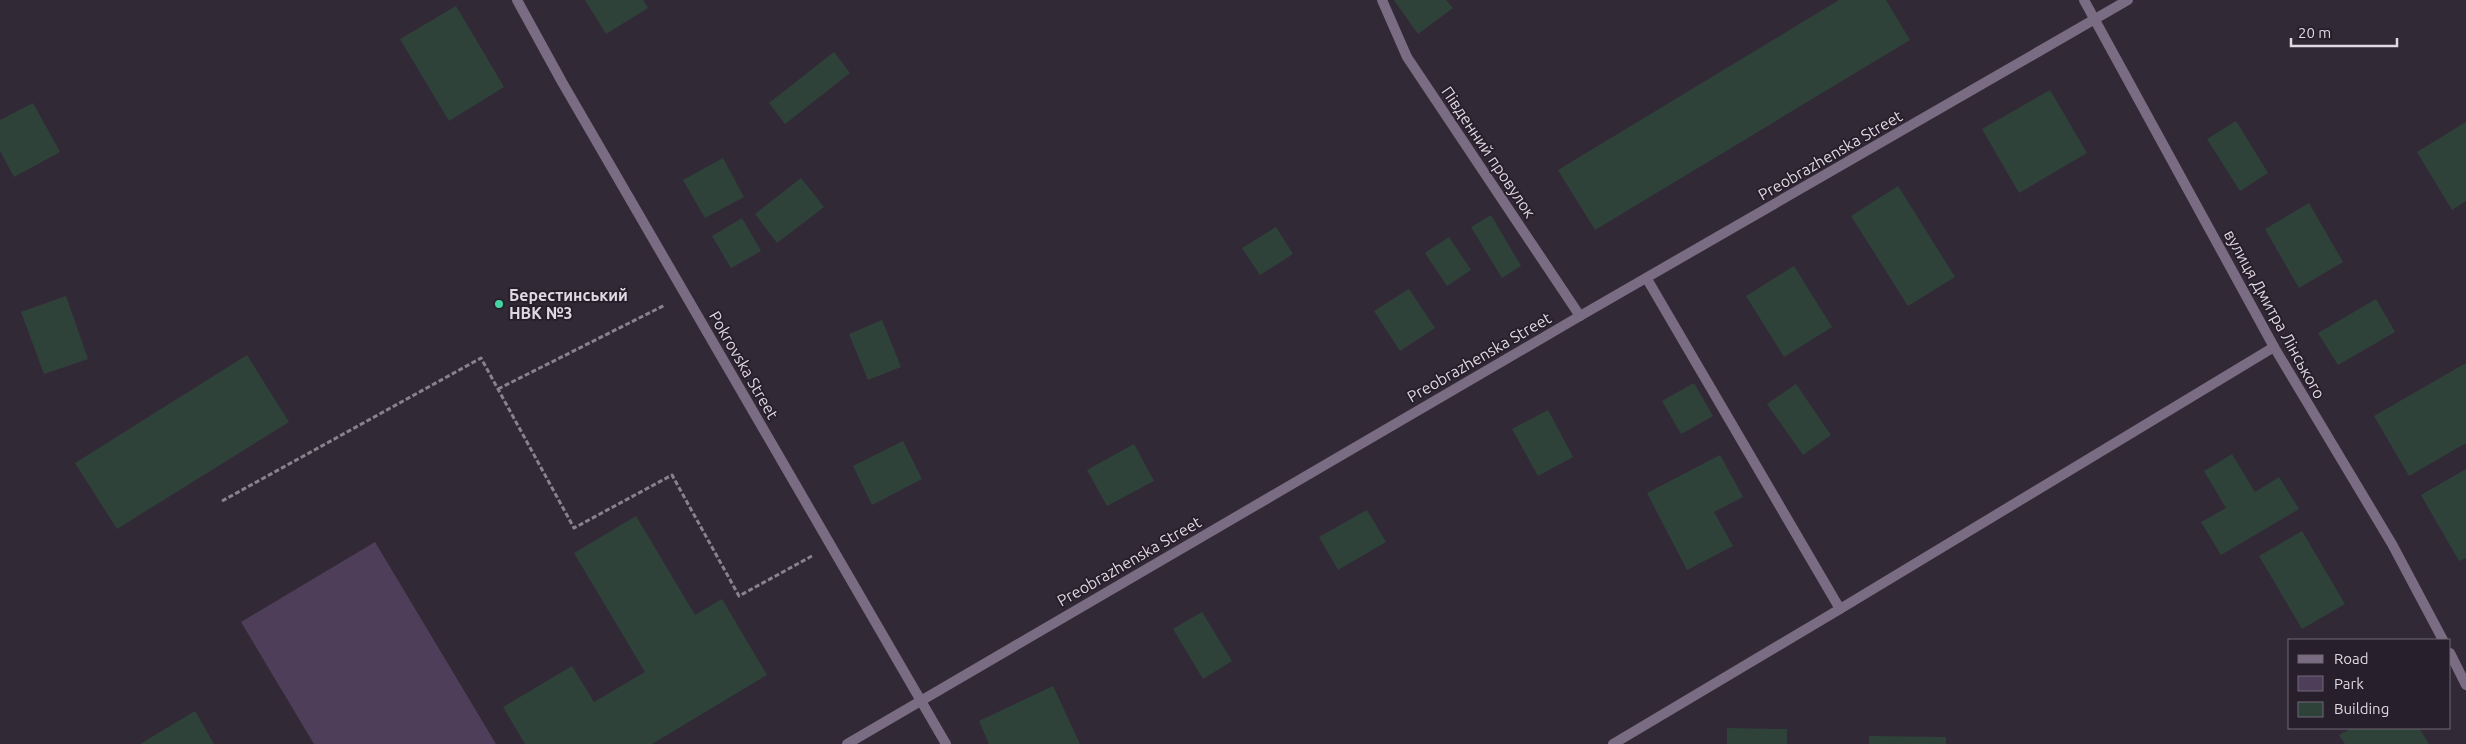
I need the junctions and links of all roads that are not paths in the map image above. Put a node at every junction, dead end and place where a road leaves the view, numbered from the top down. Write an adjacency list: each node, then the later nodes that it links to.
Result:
1 (517, 0): 13 (street, Pokrovska Street)
2 (1382, 0): 7 (street, Південний провулок)
3 (2084, 0): 5 (street, вулиця Дмитра Лінського)
4 (2128, 0): 5 (street, Preobrazhenska Street)
5 (2096, 19): 6 (street, Preobrazhenska Street); 8 (street, вулиця Дмитра Лінського)
6 (1647, 279): 7 (street, Preobrazhenska Street); 9 (street)
7 (1580, 316): 13 (street, Preobrazhenska Street)
8 (2274, 347): 9 (street); 10 (street, вулиця Дмитра Лінського)
9 (1840, 609): 16 (street)
10 (2442, 639)
11 (2451, 656): 12 (street)
12 (2466, 685)
13 (921, 700): 14 (street, Preobrazhenska Street); 15 (street, Pokrovska Street)
14 (847, 744)
15 (946, 744)
16 (1613, 744)

